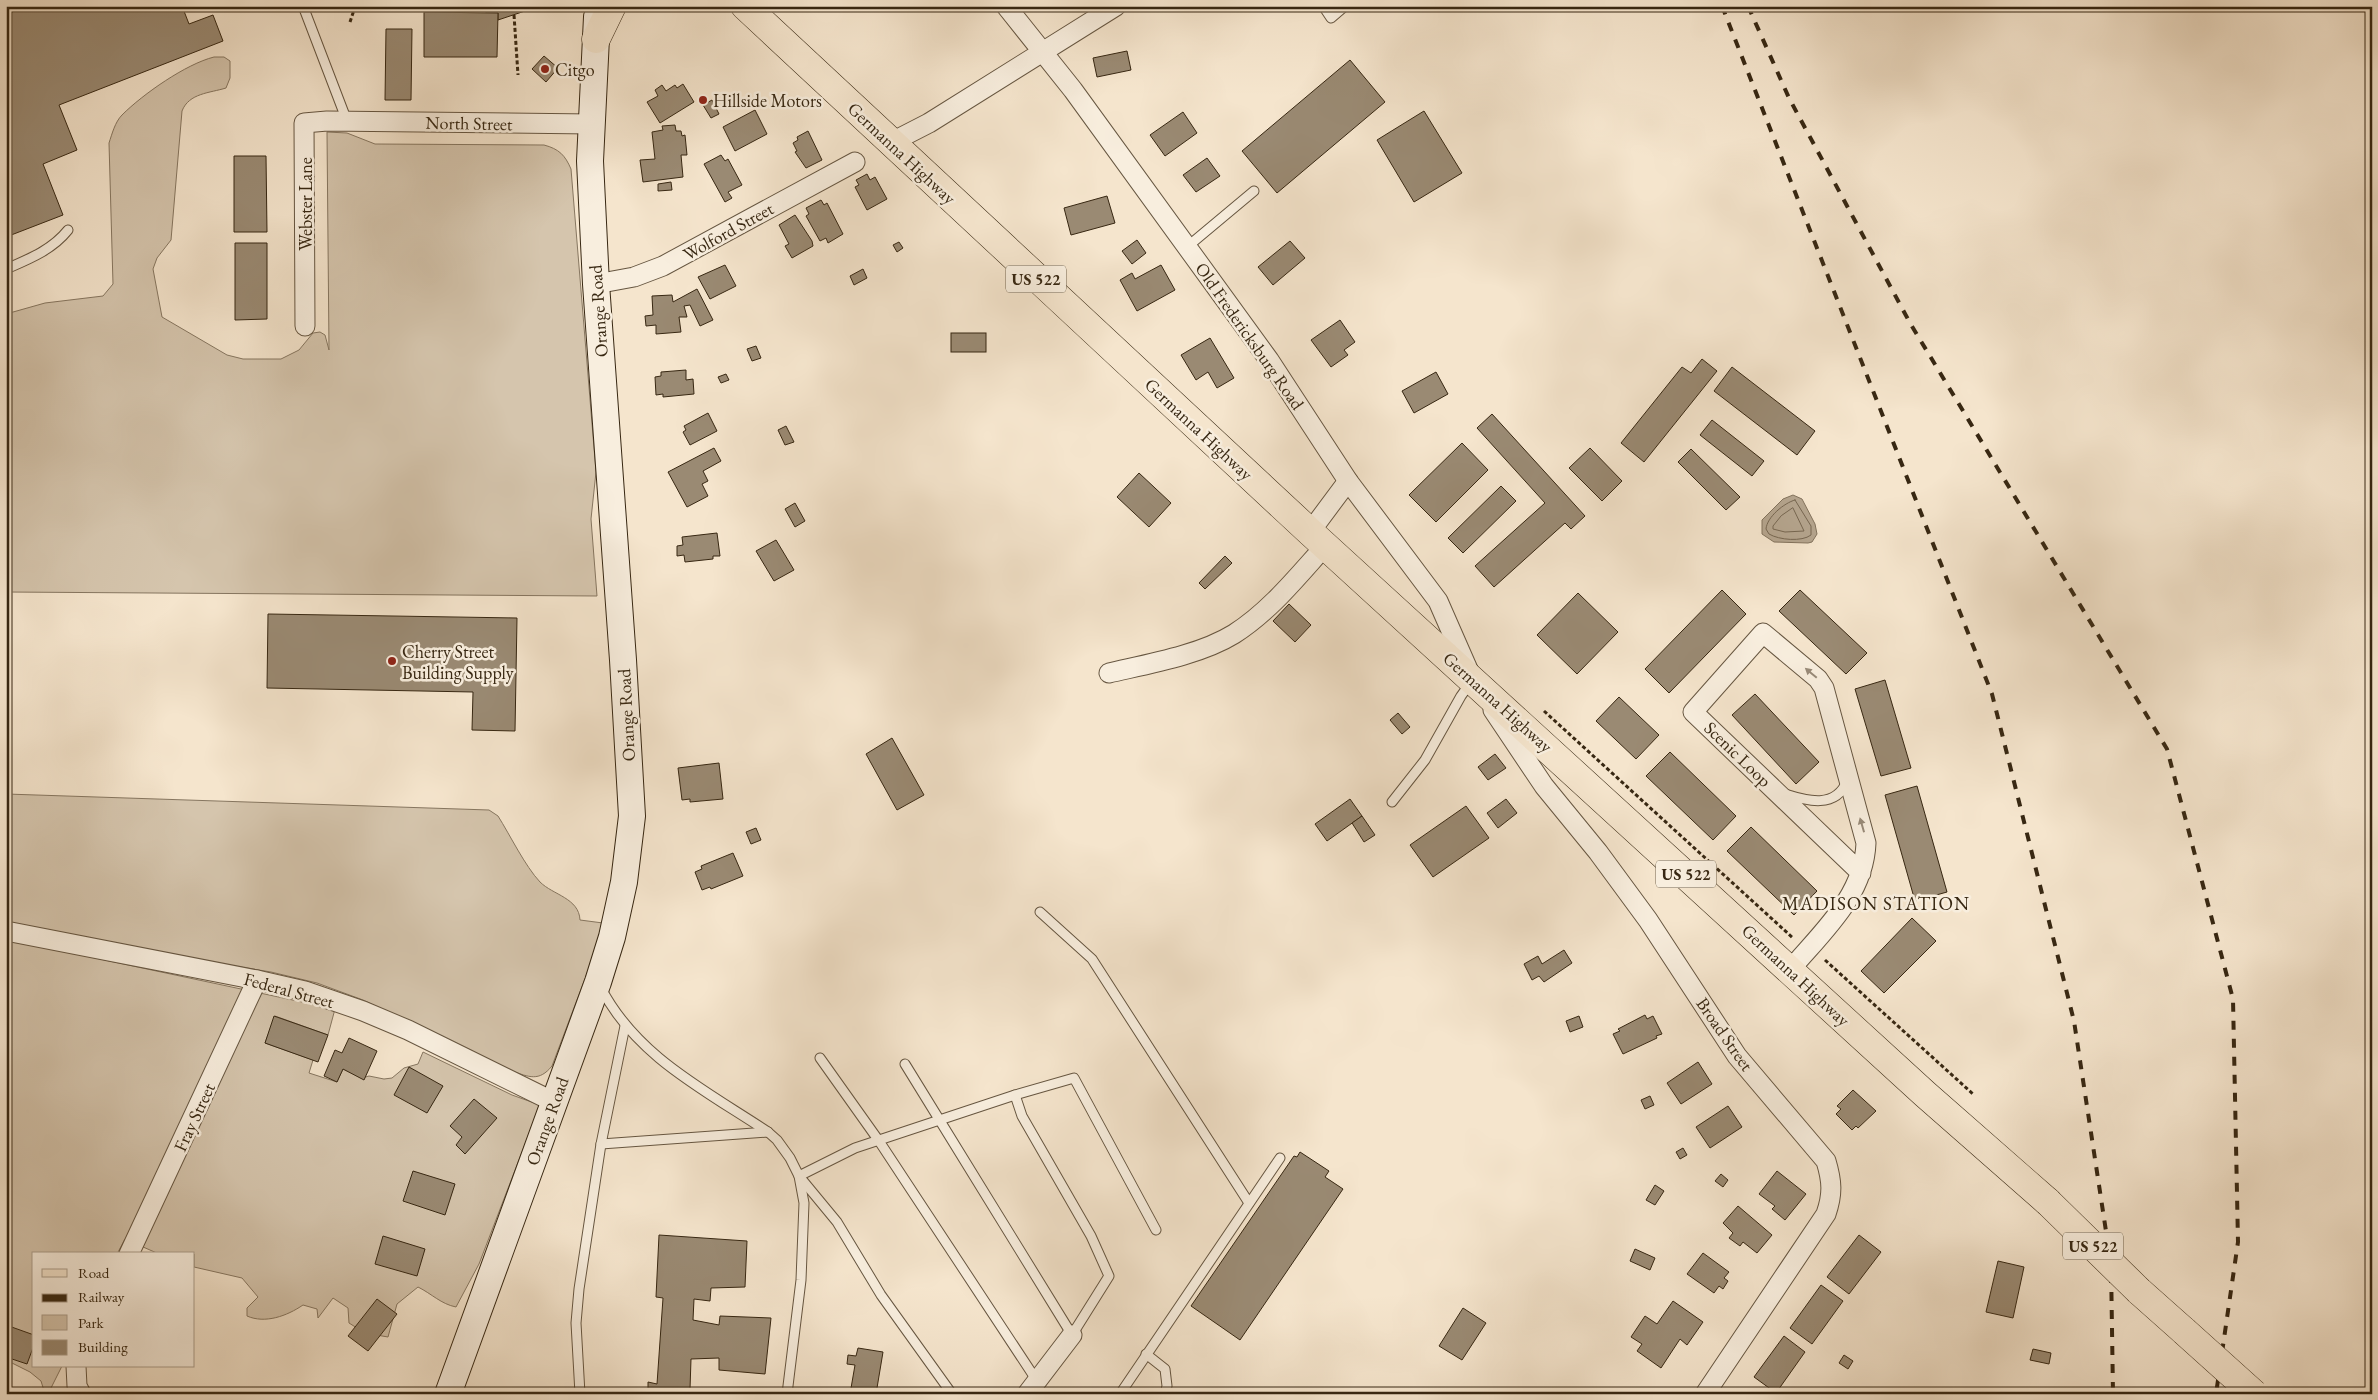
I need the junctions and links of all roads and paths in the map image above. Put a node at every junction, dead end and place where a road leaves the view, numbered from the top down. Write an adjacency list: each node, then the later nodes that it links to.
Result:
1 (303, 6): 17 (lane)
2 (597, 6): 14 (main road, Orange Road)
3 (612, 6): 14 (main road)
4 (1006, 6): 15 (street, Old Fredericksburg Road)
5 (1116, 6): 15 (street)
6 (1323, 6): 7 (lane)
7 (1345, 6)
8 (746, 7): 19 (main road, Germanna Highway / US 522)
9 (353, 8): 10 (path); 13 (path)
10 (365, 8): 11 (path)
11 (373, 9)
12 (514, 15): 16 (path)
13 (350, 22)
14 (596, 39): 18 (main road, Orange Road)
15 (1043, 52): 19 (street); 23 (street, Old Fredericksburg Road)
16 (518, 75)
17 (347, 122): 18 (street, North Street); 26 (street, Webster Lane)
18 (592, 124): 25 (main road, Orange Road)
19 (890, 143): 28 (main road, Germanna Highway / US 522)
20 (855, 162): 25 (street, Wolford Street)
21 (1254, 191): 23 (lane)
22 (68, 230): 24 (lane)
23 (1187, 247): 27 (street, Old Fredericksburg Road)
24 (6, 269)
25 (596, 284): 42 (main road, Orange Road)
26 (305, 326)
27 (1348, 481): 28 (street); 30 (street, Old Fredericksburg Road)
28 (1318, 539): 29 (street); 30 (main road, Germanna Highway / US 522)
29 (1109, 674)
30 (1473, 680): 34 (lane); 40 (main road, Germanna Highway / US 522); 69 (street, Broad Street)
31 (1544, 711): 38 (path)
32 (1848, 777): 33 (lane); 33 (street, Scenic Loop, one-way to 33); 35 (street, Scenic Loop, one-way to 32)
33 (1777, 792): 35 (street, Scenic Loop)
34 (1392, 802)
35 (1861, 873): 40 (street, Scenic Loop)
36 (1040, 912): 55 (lane)
37 (6, 931): 41 (street, Federal Street)
38 (1792, 938)
39 (1827, 961): 46 (path)
40 (1790, 970): 70 (main road, Germanna Highway / US 522, bridge)
41 (257, 980): 48 (street, Federal Street); 57 (street, Fray Street)
42 (598, 982): 43 (lane); 48 (main road, Orange Road)
43 (625, 1026): 50 (lane); 52 (lane)
44 (820, 1058): 51 (lane)
45 (905, 1064): 49 (lane)
46 (1973, 1094)
47 (1015, 1095): 49 (lane); 56 (lane); 58 (lane)
48 (554, 1102): 63 (main road, Orange Road)
49 (940, 1119): 51 (lane); 58 (lane)
50 (768, 1132): 52 (lane); 54 (lane)
51 (879, 1142): 54 (lane); 61 (lane)
52 (601, 1144): 64 (lane)
53 (1280, 1158): 55 (lane)
54 (798, 1176): 65 (lane); 66 (lane)
55 (1249, 1203): 59 (lane)
56 (1156, 1230)
57 (130, 1252)
58 (1072, 1335): 61 (street)
59 (1146, 1354): 67 (lane); 68 (lane)
60 (76, 1368): 62 (street)
61 (1032, 1387)
62 (81, 1394)
63 (448, 1394)
64 (580, 1394)
65 (787, 1394)
66 (952, 1394)
67 (1120, 1394)
68 (1165, 1394)
69 (1705, 1394)
70 (2254, 1394)

